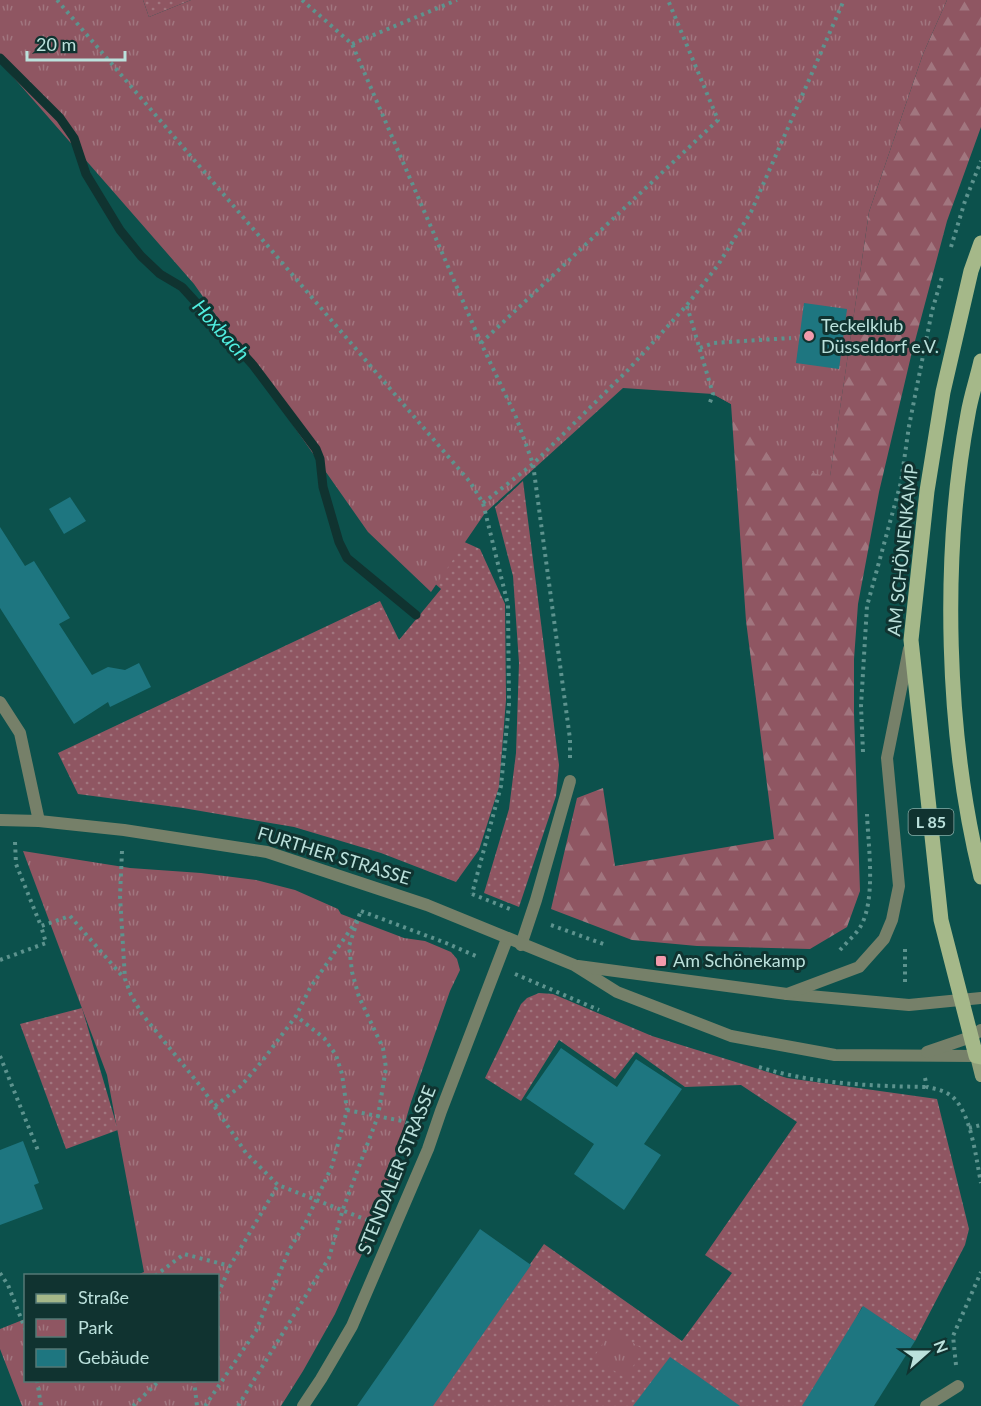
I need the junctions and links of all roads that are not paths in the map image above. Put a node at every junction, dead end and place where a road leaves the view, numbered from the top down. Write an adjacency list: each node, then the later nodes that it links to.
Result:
1 (981, 243): 3 (main road, AM SCHÖNENKAMP / L 85)
2 (981, 361): 8 (main road, L 85)
3 (911, 640): 12 (street); 14 (main road, AM SCHÖNENKAMP / L 85)
4 (0, 702): 7 (street)
5 (570, 781): 10 (street)
6 (0, 820): 7 (street, FURTHER STRASSE)
7 (39, 821): 9 (street, FURTHER STRASSE)
8 (981, 877)
9 (507, 939): 10 (street, FURTHER STRASSE); 20 (street, STENDALER STRASSE)
10 (520, 945): 11 (street, FURTHER STRASSE)
11 (574, 965): 12 (street, FURTHER STRASSE); 16 (street, FURTHER STRASSE)
12 (787, 994): 14 (street, FURTHER STRASSE)
13 (981, 998): 14 (street, FURTHER STRASSE)
14 (962, 1001): 15 (main road, AM SCHÖNENKAMP / L 85)
15 (976, 1034): 16 (street, FURTHER STRASSE); 17 (main road, AM SCHÖNENKAMP / L 85)
16 (920, 1054): 17 (street, FURTHER STRASSE)
17 (978, 1057): 18 (main road, AM SCHÖNENKAMP / L 85)
18 (981, 1076)
19 (958, 1386): 21 (street)
20 (303, 1406)
21 (926, 1406)

